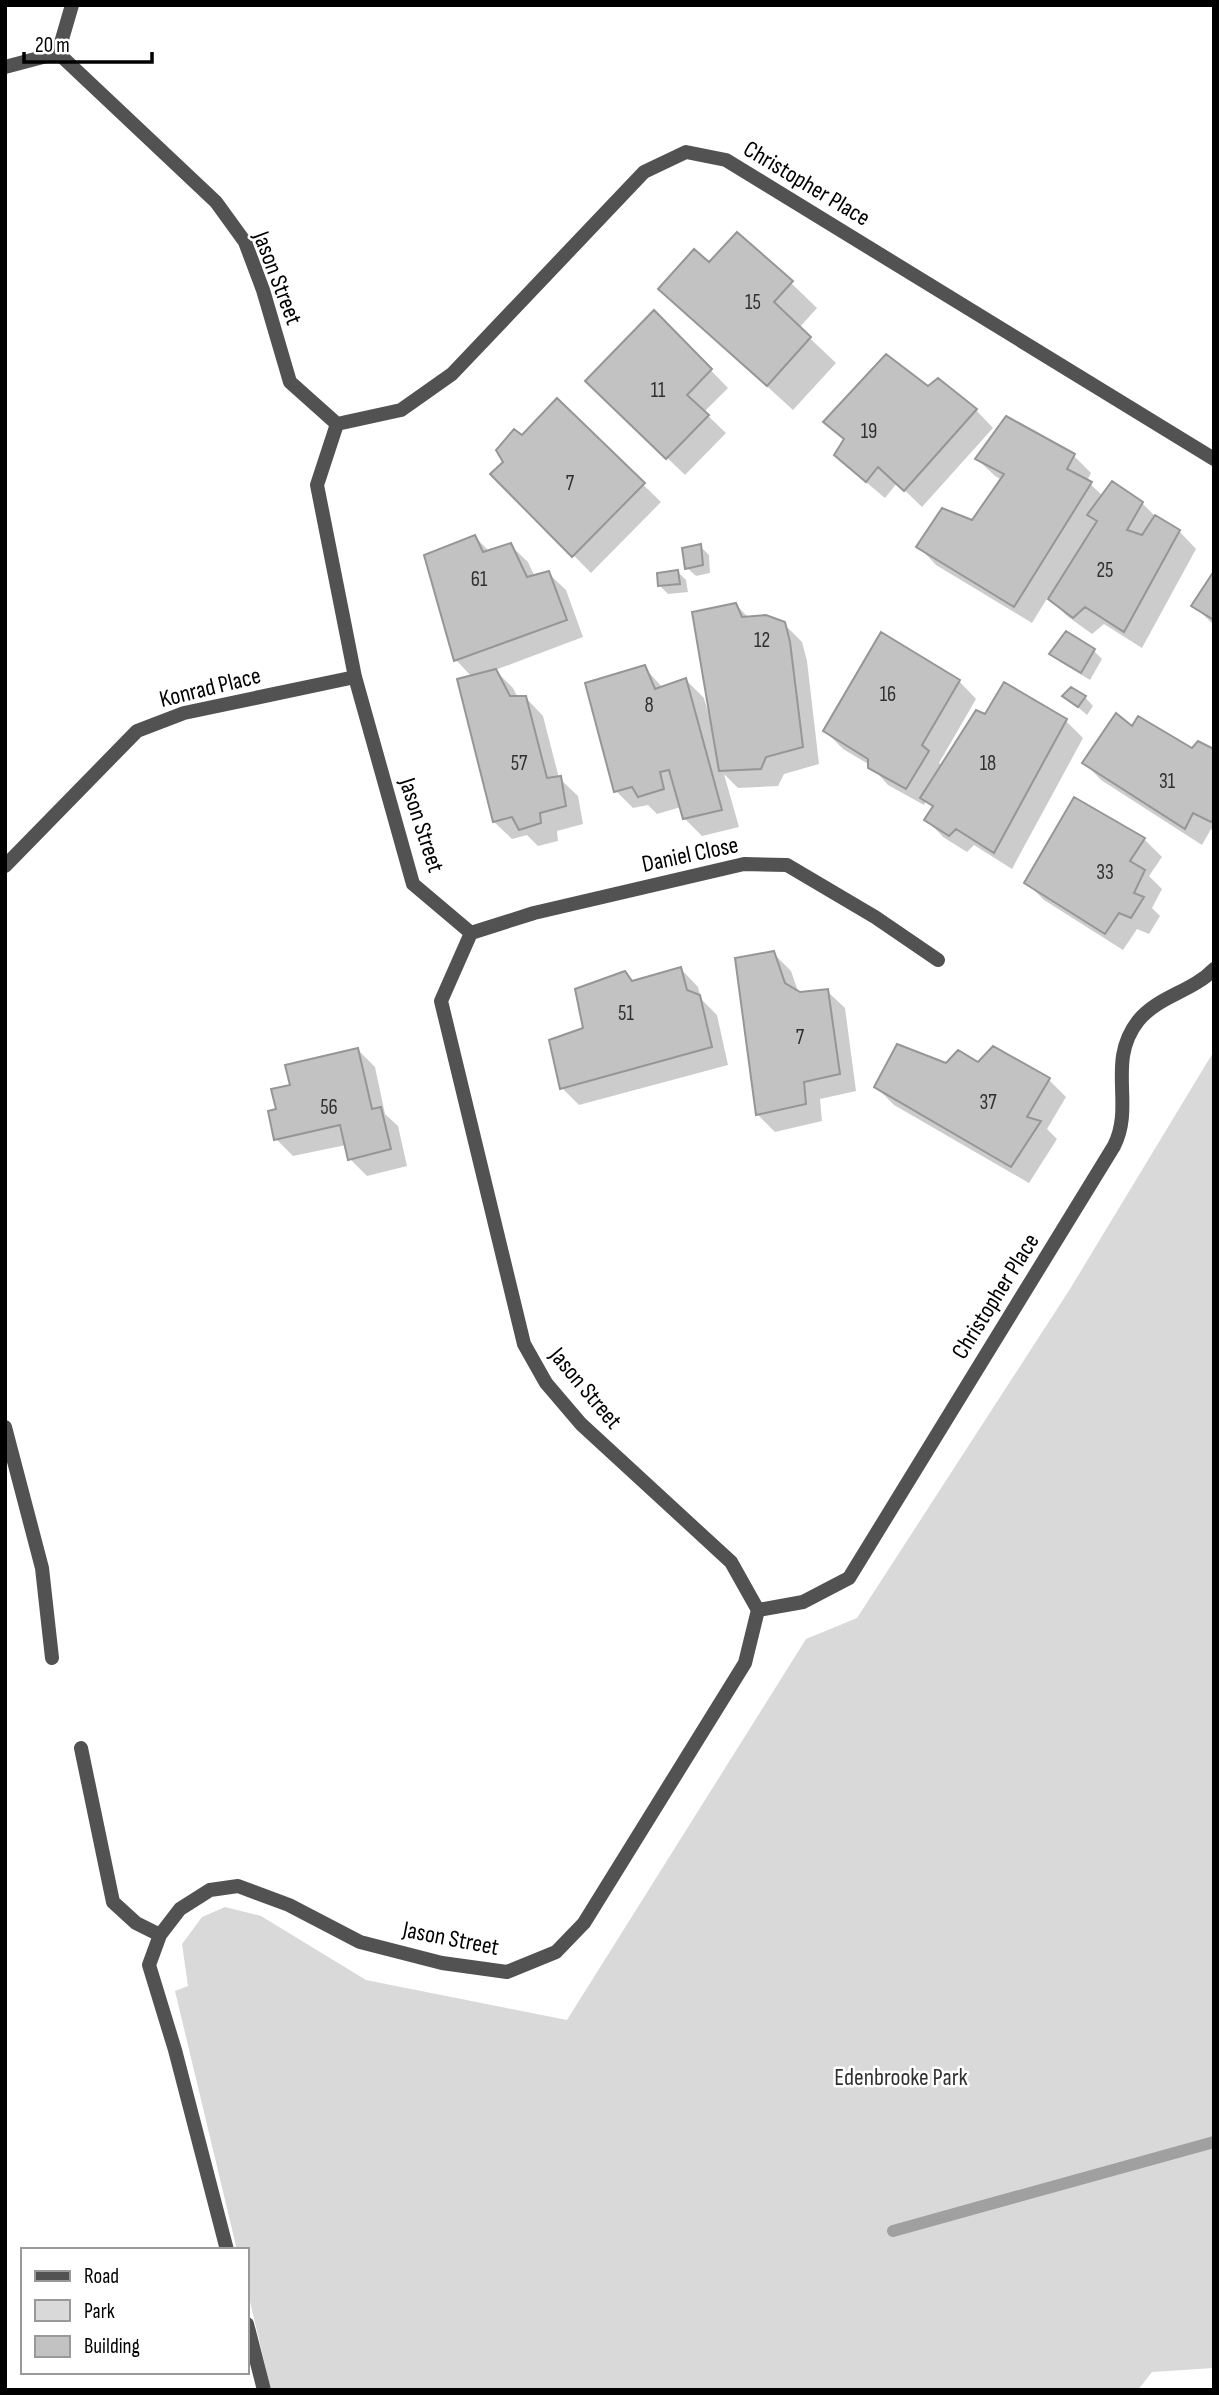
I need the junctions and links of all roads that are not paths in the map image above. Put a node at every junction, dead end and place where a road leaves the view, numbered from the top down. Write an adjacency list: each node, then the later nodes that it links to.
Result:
1 (72, 5): 2 (street)
2 (58, 53): 3 (street); 4 (street, Jason Street)
3 (5, 67)
4 (337, 424): 5 (street, Christopher Place); 6 (street, Jason Street)
5 (1214, 460)
6 (355, 677): 7 (street, Konrad Place); 8 (street, Jason Street)
7 (5, 866)
8 (471, 933): 9 (street, Daniel Close); 12 (street, Jason Street)
9 (938, 960)
10 (1214, 969): 12 (street, Christopher Place)
11 (5, 1427): 13 (street)
12 (758, 1610): 15 (street, Jason Street)
13 (52, 1658)
14 (81, 1748): 15 (street)
15 (160, 1935): 16 (street, Jason Street)
16 (226, 2248)
17 (248, 2328): 18 (street)
18 (264, 2390)

